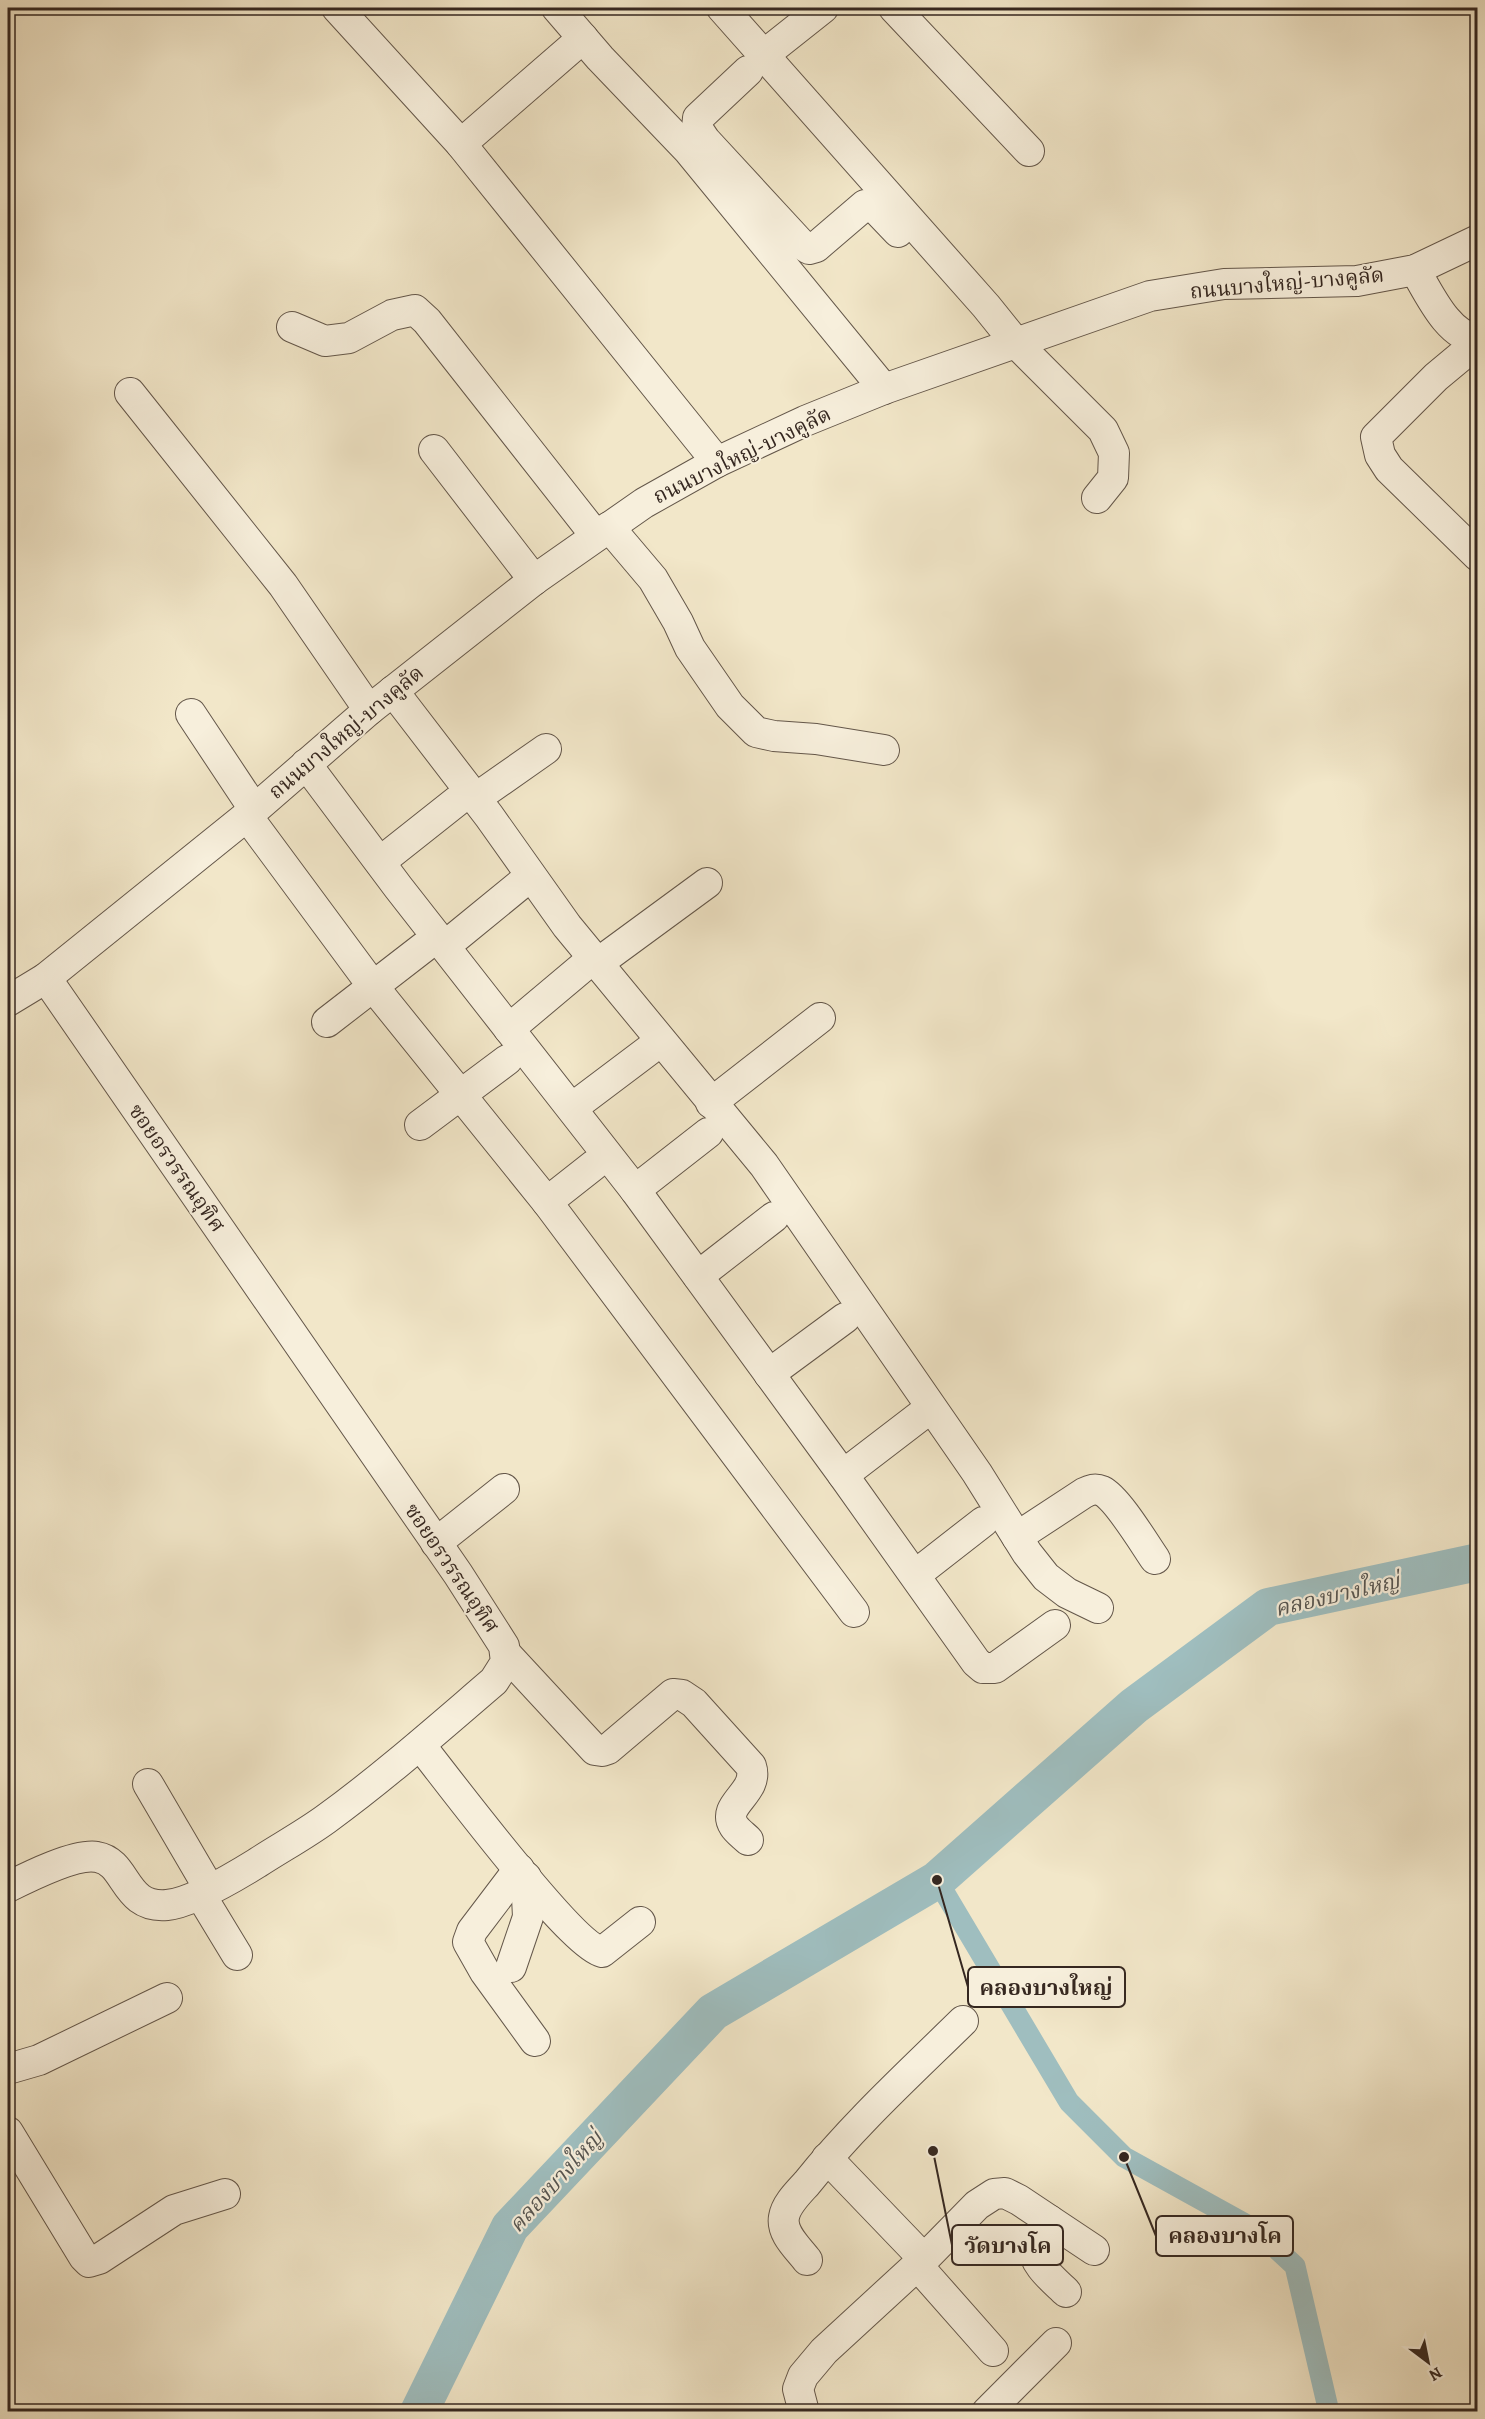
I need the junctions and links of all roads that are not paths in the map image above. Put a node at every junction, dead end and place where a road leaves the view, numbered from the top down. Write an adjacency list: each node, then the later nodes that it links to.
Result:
1 (337, 8): 8 (street)
2 (557, 8): 6 (street)
3 (722, 8): 7 (street)
4 (823, 8): 7 (street)
5 (894, 8): 9 (street)
6 (583, 38): 8 (street); 16 (street)
7 (756, 63): 12 (street); 12 (street)
8 (461, 144): 19 (street)
9 (1029, 151)
10 (1478, 240): 11 (street, ถนนบางใหญ่-บางคูลัด)
11 (1415, 270): 14 (street); 15 (street, ถนนบางใหญ่-บางคูลัด)
12 (986, 306): 15 (street)
13 (292, 327): 21 (street)
14 (1478, 341): 22 (street)
15 (1015, 342): 16 (street, ถนนบางใหญ่-บางคูลัด); 20 (street)
16 (884, 389): 19 (street, ถนนบางใหญ่-บางคูลัด)
17 (130, 393): 25 (street)
18 (434, 450): 23 (street)
19 (717, 462): 21 (street, ถนนบางใหญ่-บางคูลัด)
20 (1097, 498)
21 (603, 531): 23 (street, ถนนบางใหญ่-บางคูลัด); 28 (street)
22 (1478, 556)
23 (534, 580): 24 (street, ถนนบางใหญ่-บางคูลัด)
24 (393, 691): 25 (street, ถนนบางใหญ่-บางคูลัด); 30 (street)
25 (369, 710): 29 (street, ถนนบางใหญ่-บางคูลัด)
26 (191, 714): 31 (street)
27 (546, 749): 30 (street)
28 (884, 750)
29 (306, 764): 31 (street, ถนนบางใหญ่-บางคูลัด); 32 (street)
30 (466, 800): 32 (street); 36 (street)
31 (250, 812): 37 (street, ถนนบางใหญ่-บางคูลัด); 38 (street)
32 (380, 862): 35 (street)
33 (707, 883): 36 (street)
34 (522, 884): 35 (street)
35 (434, 947): 38 (street); 42 (street)
36 (591, 964): 42 (street); 46 (street)
37 (46, 978): 39 (street, ถนนบางใหญ่-บางคูลัด); 62 (street, ซอยอรวรรณอุทิศ)
38 (372, 985): 41 (street); 45 (street)
39 (8, 1001)
40 (820, 1018): 46 (street)
41 (327, 1022)
42 (509, 1029): 47 (street)
43 (649, 1050): 47 (street)
44 (507, 1060): 45 (street)
45 (460, 1095): 48 (street); 52 (street)
46 (711, 1103): 61 (street)
47 (572, 1108): 51 (street)
48 (420, 1125)
49 (708, 1133): 51 (street)
50 (594, 1165): 52 (street)
51 (635, 1190): 54 (street)
52 (547, 1202): 66 (street)
53 (774, 1217): 54 (street)
54 (698, 1276): 56 (street)
55 (844, 1318): 56 (street)
56 (769, 1374): 58 (street)
57 (920, 1416): 58 (street)
58 (843, 1475): 64 (street)
59 (504, 1489): 62 (street)
60 (983, 1522): 64 (street)
61 (1017, 1537): 63 (street); 65 (street)
62 (436, 1543): 68 (street, ซอยอรวรรณอุทิศ)
63 (1155, 1559)
64 (915, 1575): 67 (street)
65 (1098, 1608)
66 (854, 1612)
67 (1055, 1625)
68 (506, 1654): 69 (street, ซอยอรวรรณอุทิศ); 71 (street)
69 (420, 1745): 72 (street); 74 (street, ซอยอรวรรณอุทิศ)
70 (148, 1784): 74 (street)
71 (748, 1840)
72 (523, 1873): 75 (street); 77 (street); 80 (street)
73 (8, 1887): 74 (street, ซอยอรวรรณอุทิศ)
74 (205, 1892): 76 (street)
75 (640, 1922)
76 (237, 1955)
77 (511, 1967)
78 (167, 1998): 81 (street)
79 (963, 2021): 83 (street)
80 (535, 2041)
81 (8, 2069)
82 (8, 2132): 84 (street)
83 (827, 2158): 87 (street); 88 (street)
84 (225, 2194)
85 (1049, 2220): 86 (street); 88 (street); 89 (street)
86 (1094, 2250)
87 (807, 2260)
88 (920, 2262): 91 (street); 92 (street)
89 (1066, 2292)
90 (1056, 2343): 93 (street)
91 (993, 2351)
92 (804, 2412)
93 (987, 2412)

